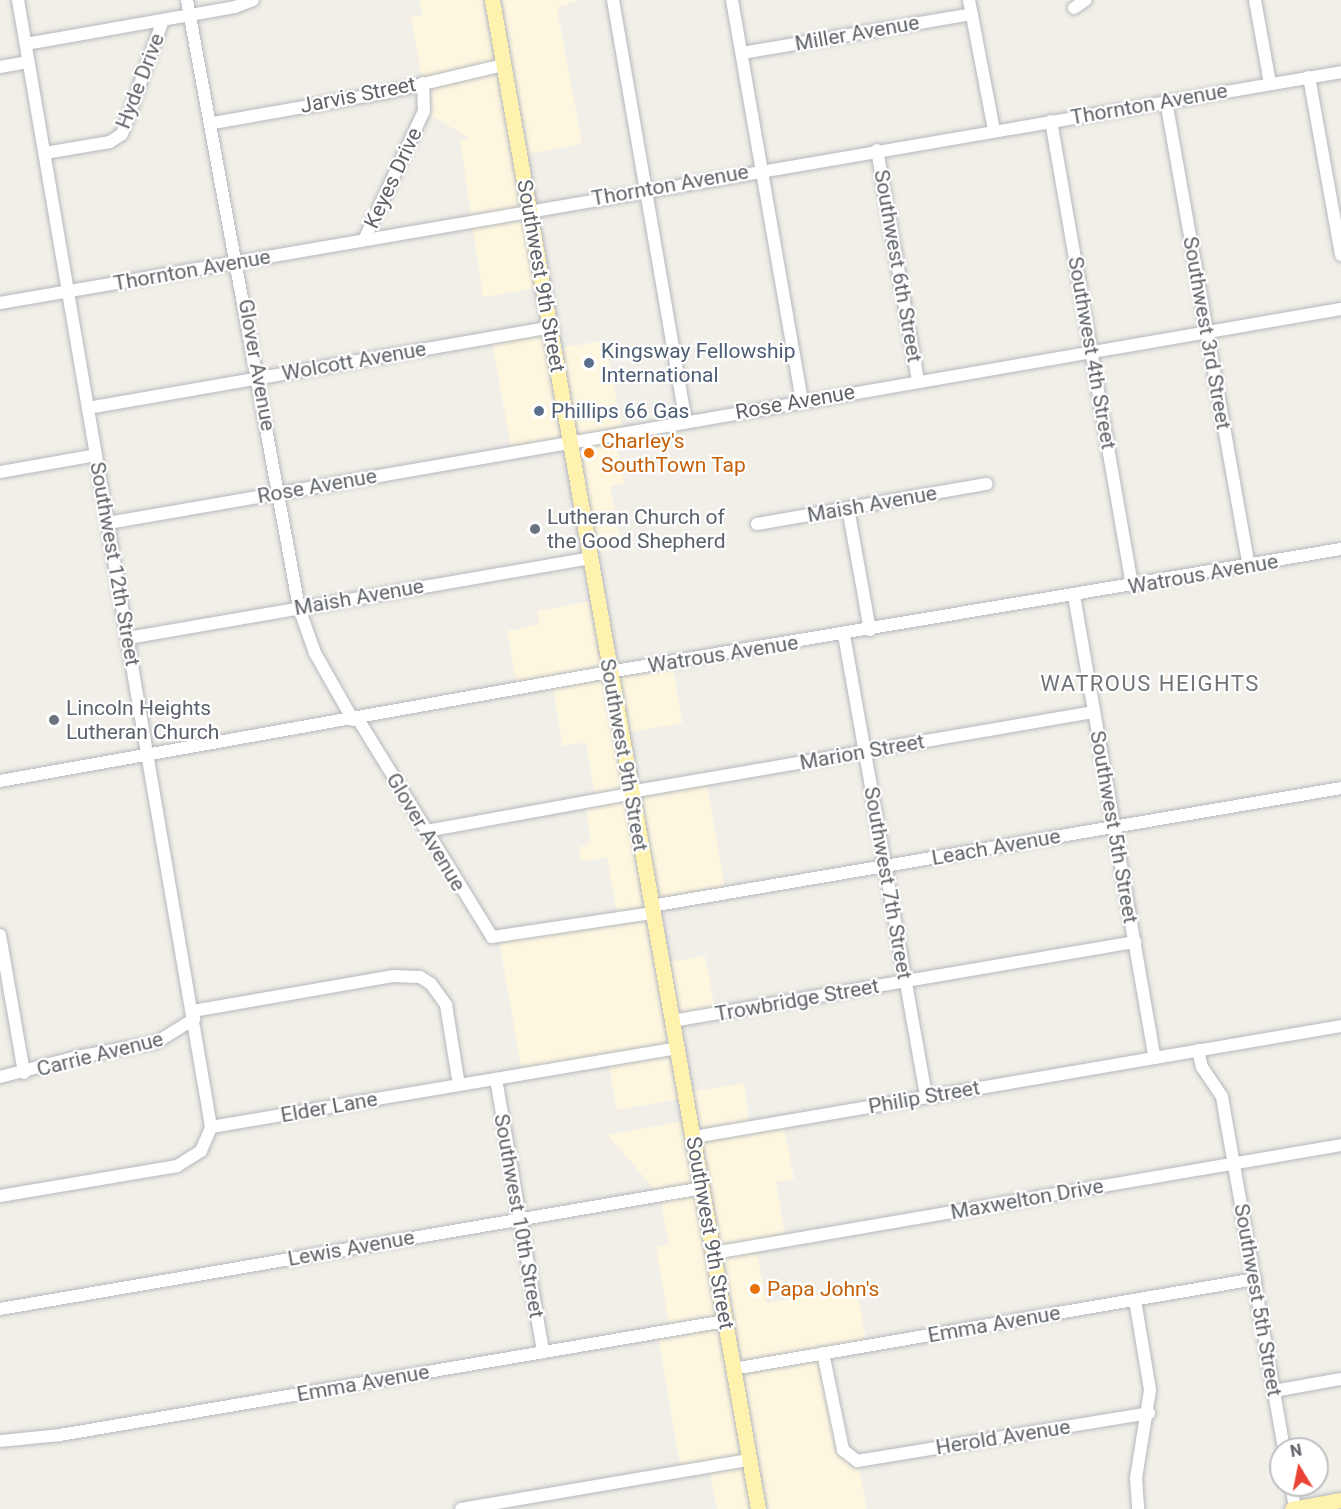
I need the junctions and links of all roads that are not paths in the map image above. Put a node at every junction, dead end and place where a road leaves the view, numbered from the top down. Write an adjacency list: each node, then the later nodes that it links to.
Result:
1 (18, 0): 14 (street, Southwest 12th Street)
2 (187, 0): 12 (street, Glover Avenue)
3 (492, 0): 17 (main road, Southwest 9th Street)
4 (613, 0): 30 (street)
5 (732, 0): 15 (street)
6 (969, 0): 11 (street)
7 (1086, 0): 10 (street)
8 (1255, 0): 22 (street)
9 (250, 1): 12 (street)
10 (1074, 8)
11 (972, 14): 15 (street, Miller Avenue); 26 (street)
12 (190, 15): 13 (street); 25 (street, Glover Avenue)
13 (163, 20): 14 (street); 28 (street, Hyde Drive)
14 (26, 44): 16 (street, Southwest 12th Street)
15 (742, 53): 29 (street)
16 (29, 62): 18 (street); 28 (street, Southwest 12th Street)
17 (503, 65): 21 (street, Jarvis Street); 31 (main road, Southwest 9th Street)
18 (0, 67)
19 (1341, 72): 20 (street, Thornton Avenue)
20 (1309, 77): 22 (street, Thornton Avenue); 33 (street)
21 (423, 83): 25 (street, Jarvis Street); 32 (street, Keyes Drive)
22 (1270, 83): 23 (street, Thornton Avenue)
23 (1166, 101): 24 (street, Thornton Avenue); 39 (street, Southwest 3rd Street)
24 (1051, 121): 26 (street, Thornton Avenue); 40 (street, Southwest 4th Street)
25 (213, 123): 34 (street, Glover Avenue)
26 (994, 130): 27 (street, Thornton Avenue)
27 (877, 150): 29 (street, Thornton Avenue); 42 (street, Southwest 6th Street)
28 (45, 153): 35 (street, Southwest 12th Street)
29 (761, 170): 30 (street, Thornton Avenue); 43 (street)
30 (646, 189): 31 (street, Thornton Avenue); 45 (street)
31 (529, 209): 32 (street, Thornton Avenue); 38 (main road, Southwest 9th Street)
32 (365, 238): 34 (street, Thornton Avenue)
33 (1341, 255)
34 (238, 262): 35 (street, Thornton Avenue); 41 (street, Glover Avenue)
35 (68, 291): 36 (street, Thornton Avenue); 44 (street, Southwest 12th Street)
36 (0, 303)
37 (1341, 309): 39 (street, Rose Avenue)
38 (550, 327): 41 (street, Wolcott Avenue); 46 (main road, Southwest 9th Street)
39 (1207, 332): 40 (street, Rose Avenue); 56 (street, Southwest 3rd Street)
40 (1092, 351): 42 (street, Rose Avenue); 57 (street, Southwest 4th Street)
41 (259, 378): 44 (street, Wolcott Avenue); 50 (street, Glover Avenue)
42 (918, 381): 43 (street, Rose Avenue)
43 (802, 401): 45 (street, Rose Avenue)
44 (88, 408): 47 (street, Southwest 12th Street)
45 (686, 421): 46 (street, Rose Avenue)
46 (569, 441): 50 (street, Rose Avenue); 55 (main road, Southwest 9th Street)
47 (96, 455): 48 (street); 52 (street, Southwest 12th Street)
48 (0, 472)
49 (987, 484): 51 (street, Maish Avenue)
50 (279, 493): 52 (street, Rose Avenue); 59 (street, Glover Avenue)
51 (848, 508): 53 (street, Maish Avenue); 60 (street)
52 (108, 523): 62 (street, Southwest 12th Street)
53 (758, 524)
54 (1341, 549): 56 (street, Watrous Avenue)
55 (589, 558): 59 (street, Maish Avenue); 63 (main road, Southwest 9th Street)
56 (1249, 566): 57 (street, Watrous Avenue)
57 (1132, 586): 58 (street, Watrous Avenue)
58 (1074, 596): 60 (street, Watrous Avenue); 64 (street, Southwest 5th Street)
59 (299, 608): 62 (street, Maish Avenue); 65 (street, Glover Avenue)
60 (870, 630): 61 (street, Watrous Avenue)
61 (844, 635): 63 (street, Watrous Avenue); 66 (street, Southwest 7th Street)
62 (128, 638): 67 (street, Southwest 12th Street)
63 (609, 672): 65 (street, Watrous Avenue); 70 (main road, Southwest 9th Street)
64 (1094, 712): 66 (street, Marion Street); 71 (street, Southwest 5th Street)
65 (356, 720): 67 (street, Watrous Avenue); 72 (street, Glover Avenue)
66 (865, 751): 70 (street, Marion Street); 73 (street, Southwest 7th Street)
67 (148, 755): 68 (street, Watrous Avenue); 79 (street, Southwest 12th Street)
68 (0, 781)
69 (1341, 788): 71 (street, Leach Avenue)
70 (630, 793): 72 (street, Marion Street); 74 (main road, Southwest 9th Street)
71 (1114, 827): 73 (street, Leach Avenue); 77 (street, Southwest 5th Street)
72 (426, 831): 76 (street, Glover Avenue)
73 (885, 866): 74 (street, Leach Avenue); 78 (street, Southwest 7th Street)
74 (652, 910): 76 (street, Leach Avenue); 80 (main road, Southwest 9th Street)
75 (0, 935): 85 (street)
76 (499, 939)
77 (1135, 942): 78 (street, Trowbridge Street); 84 (street, Southwest 5th Street)
78 (906, 981): 80 (street, Trowbridge Street); 89 (street, Southwest 7th Street)
79 (193, 1015): 85 (street, Carrie Avenue); 88 (street, Carrie Avenue); 90 (street, Southwest 12th Street)
80 (672, 1022): 82 (main road, Southwest 9th Street)
81 (1341, 1026): 83 (street)
82 (677, 1048): 87 (street, Elder Lane); 91 (main road, Southwest 9th Street)
83 (1198, 1050): 84 (street, Philip Street); 93 (street, Southwest 5th Street)
84 (1155, 1058): 89 (street, Philip Street)
85 (24, 1073): 86 (street, Carrie Avenue)
86 (0, 1077)
87 (496, 1079): 88 (street, Elder Lane); 96 (street, Southwest 10th Street)
88 (459, 1085): 90 (street, Elder Lane)
89 (926, 1097): 91 (street, Philip Street)
90 (211, 1127): 95 (street)
91 (694, 1137): 94 (main road, Southwest 9th Street)
92 (1341, 1145): 93 (street, Maxwelton Drive)
93 (1234, 1163): 97 (street, Maxwelton Drive); 98 (street, Southwest 5th Street)
94 (703, 1188): 96 (street, Lewis Avenue); 97 (main road, Southwest 9th Street)
95 (0, 1196)
96 (520, 1220): 100 (street, Lewis Avenue); 102 (street, Southwest 10th Street)
97 (714, 1253): 101 (main road, Southwest 9th Street)
98 (1255, 1279): 99 (street, Emma Avenue); 106 (street, Southwest 5th Street)
99 (1135, 1300): 103 (street, Emma Avenue); 107 (street)
100 (0, 1309)
101 (725, 1321): 102 (street, Emma Avenue); 104 (main road, Southwest 9th Street)
102 (543, 1352): 109 (street, Emma Avenue)
103 (824, 1353): 104 (street, Emma Avenue); 107 (street, Herold Avenue)
104 (734, 1369): 110 (main road, Southwest 9th Street)
105 (1341, 1379): 106 (street)
106 (1274, 1391): 108 (street, Southwest 5th Street)
107 (1149, 1413): 114 (street)
108 (1282, 1437)
109 (0, 1441)
110 (749, 1460): 112 (street); 113 (main road, Southwest 9th Street)
111 (1341, 1500): 115 (main road)
112 (461, 1509)
113 (758, 1509)
114 (1138, 1509)
115 (1293, 1509)

